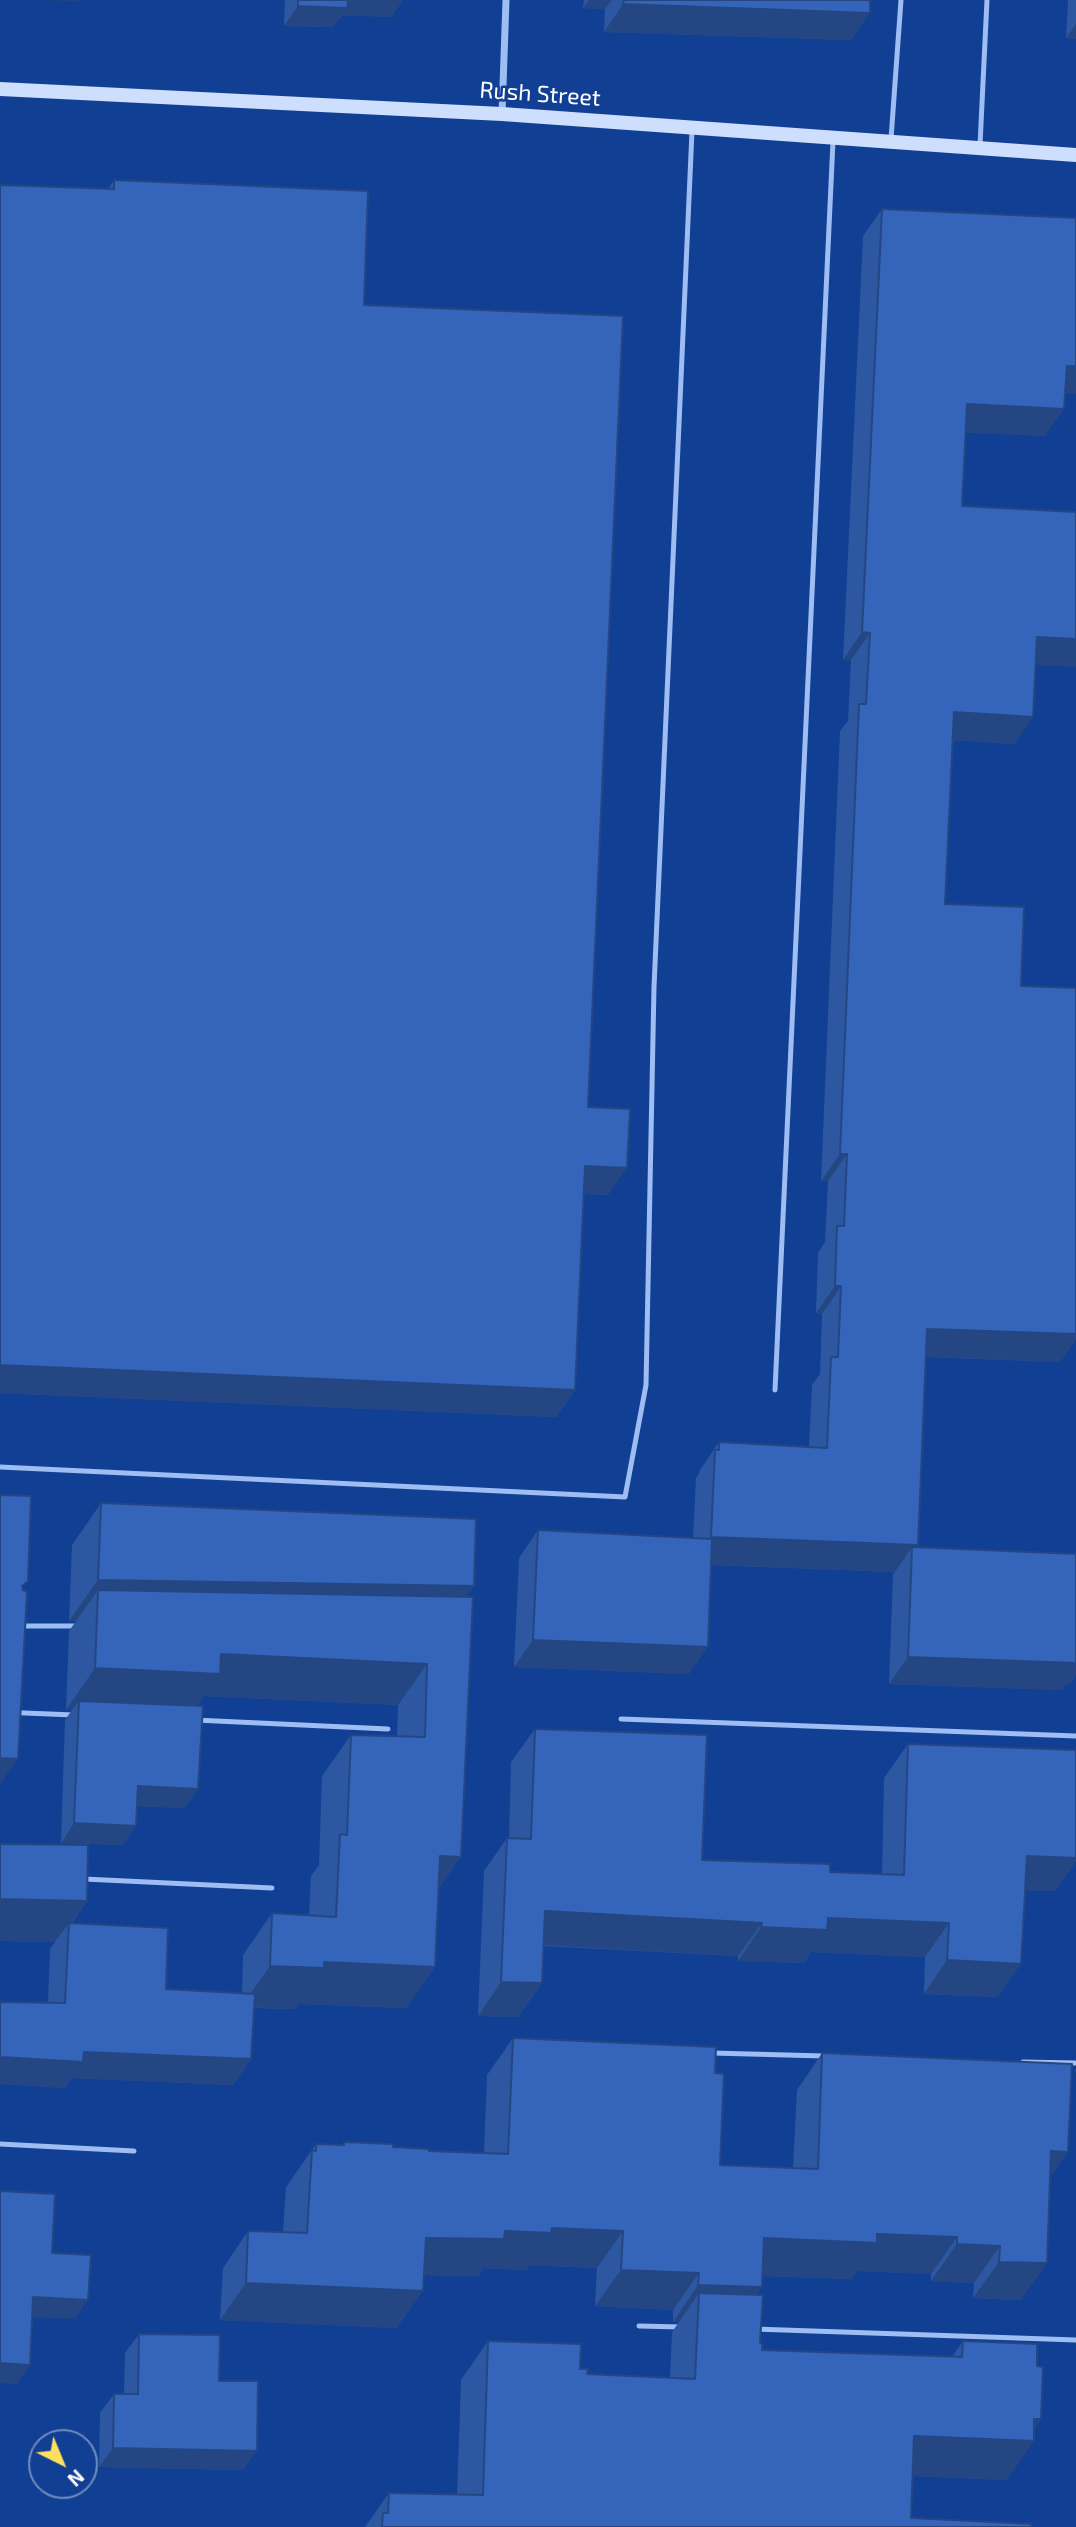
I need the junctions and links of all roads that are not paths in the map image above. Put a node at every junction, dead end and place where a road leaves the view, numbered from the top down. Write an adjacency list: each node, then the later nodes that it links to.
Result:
1 (506, 0): 5 (street)
2 (901, 0): 8 (lane)
3 (987, 0): 9 (lane)
4 (0, 89): 5 (street, Rush Street)
5 (502, 114): 6 (street, Rush Street)
6 (693, 127): 7 (street, Rush Street); 12 (lane)
7 (833, 138): 8 (street, Rush Street); 11 (lane)
8 (891, 142): 9 (street, Rush Street)
9 (980, 149): 10 (street, Rush Street)
10 (1076, 155)
11 (775, 1390)
12 (0, 1467)
13 (14, 1625): 14 (lane)
14 (83, 1627)
15 (0, 1712): 16 (lane)
16 (83, 1715)
17 (621, 1719): 20 (lane)
18 (180, 1720): 19 (lane)
19 (388, 1729)
20 (1076, 1736)
21 (82, 1879): 22 (lane)
22 (272, 1888)
23 (704, 2053): 24 (lane)
24 (828, 2056)
25 (1021, 2062): 26 (lane)
26 (1076, 2063)
27 (0, 2144): 28 (lane)
28 (134, 2151)
29 (639, 2326): 30 (lane)
30 (693, 2328)
31 (748, 2329): 32 (lane)
32 (1076, 2340)

